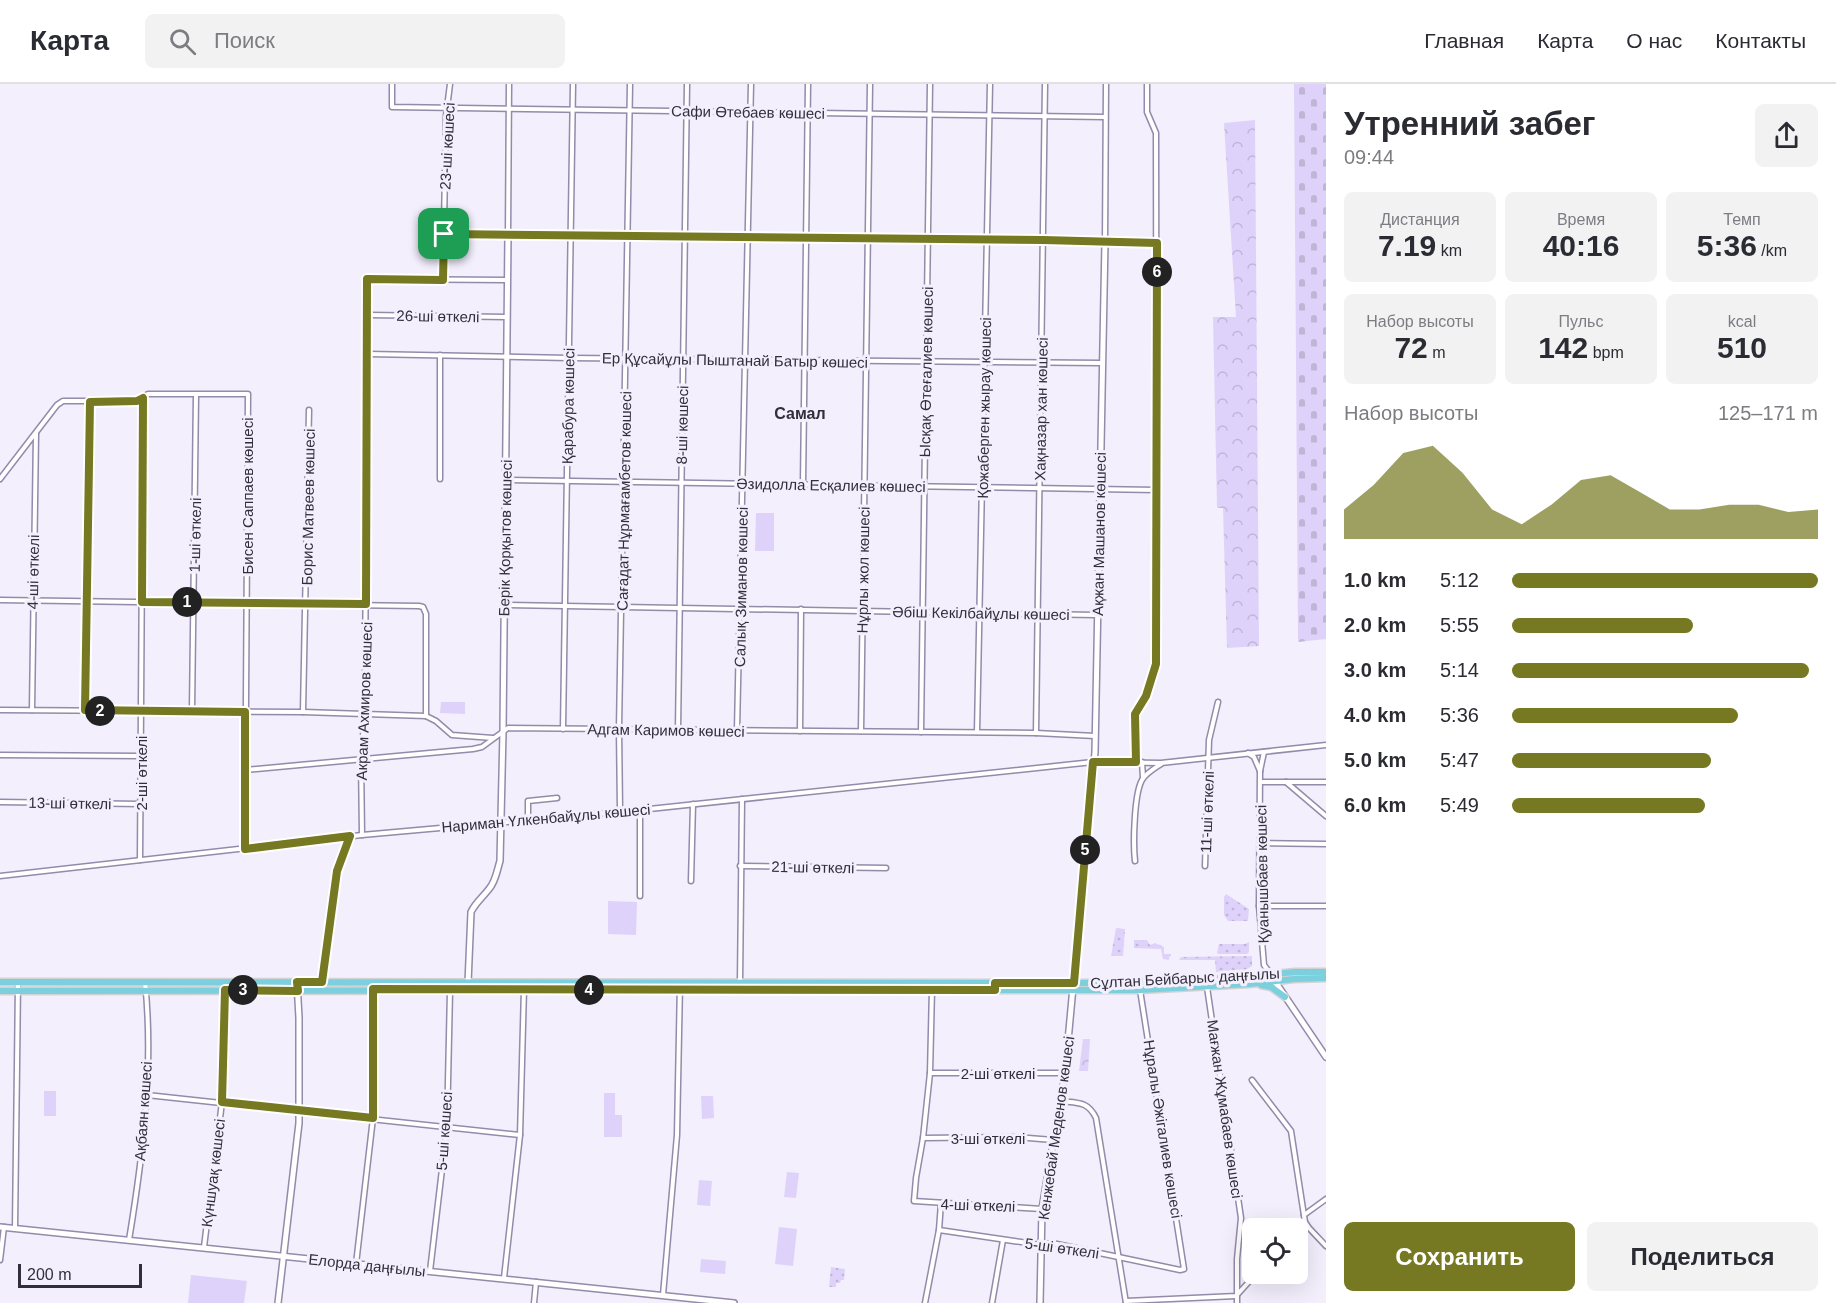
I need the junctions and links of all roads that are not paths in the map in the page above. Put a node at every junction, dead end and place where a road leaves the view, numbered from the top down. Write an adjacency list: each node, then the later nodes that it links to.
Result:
1 (392, 84): 15 (street, Сафи Өтебаев көшесі)
2 (450, 84): 15 (street, 23-шi көшесi)
3 (509, 84): 16 (street, Берік Қорқытов көшесі)
4 (573, 84): 17 (street, Қарабура көшесі)
5 (630, 84): 18 (street, Сағадат Нұрмағамбетов көшесі)
6 (687, 84): 19 (street, 8-шi көшесi)
7 (751, 84): 20 (street, Салық Зиманов көшесі)
8 (808, 84): 21 (street)
9 (870, 84): 22 (street, Нұрлы жол көшесі)
10 (930, 84): 23 (street, Ысқақ Өтеғалиев көшесі)
11 (990, 84): 24 (street, Қожаберген жырау көшесі)
12 (1045, 84): 25 (street, Хақназар хан көшесі)
13 (1106, 84): 26 (street, Ақжан Машанов көшесі)
14 (1147, 84): 39 (street)
15 (448, 107): 16 (street, Сафи Өтебаев көшесі); 27 (street, 23-шi көшесi)
16 (509, 109): 17 (street, Сафи Өтебаев көшесі); 28 (street, Берік Қорқытов көшесі)
17 (573, 110): 18 (street, Сафи Өтебаев көшесі); 29 (street, Қарабура көшесі)
18 (630, 111): 19 (street, Сафи Өтебаев көшесі); 30 (street, Сағадат Нұрмағамбетов көшесі)
19 (687, 111): 20 (street, Сафи Өтебаев көшесі); 31 (street, 8-шi көшесi)
20 (750, 112): 21 (street, Сафи Өтебаев көшесі); 32 (street, Салық Зиманов көшесі)
21 (808, 113): 22 (street, Сафи Өтебаев көшесі); 33 (street)
22 (870, 114): 23 (street, Сафи Өтебаев көшесі); 34 (street, Нұрлы жол көшесі)
23 (930, 115): 24 (street, Сафи Өтебаев көшесі); 35 (street, Ысқақ Өтеғалиев көшесі)
24 (990, 116): 25 (street, Сафи Өтебаев көшесі); 36 (street, Қожаберген жырау көшесі)
25 (1045, 116): 26 (street, Сафи Өтебаев көшесі); 37 (street, Хақназар хан көшесі)
26 (1105, 117): 38 (street, Ақжан Машанов көшесі)
27 (444, 234): 28 (street); 40 (street, 23-шi көшесi)
28 (508, 235): 29 (street); 41 (street, Берік Қорқытов көшесі)
29 (571, 236): 30 (street); 47 (street, Қарабура көшесі)
30 (628, 236): 31 (street); 48 (street, Сағадат Нұрмағамбетов көшесі)
31 (685, 237): 32 (street); 49 (street, 8-шi көшесi)
32 (748, 237): 33 (street); 50 (street, Салық Зиманов көшесі)
33 (806, 238): 34 (street); 51 (street)
34 (868, 238): 35 (street); 52 (street, Нұрлы жол көшесі)
35 (928, 239): 36 (street); 53 (street, Ысқақ Өтеғалиев көшесі)
36 (987, 239): 37 (street); 54 (street, Қожаберген жырау көшесі)
37 (1043, 240): 38 (street); 55 (street, Хақназар хан көшесі)
38 (1105, 242): 39 (street); 56 (street, Ақжан Машанов көшесі)
39 (1157, 243): 75 (street)
40 (443, 280): 41 (street); 42 (street, Акрам Ахмиров көшесі)
41 (507, 280): 43 (street, Берік Қорқытов көшесі)
42 (368, 315): 43 (street, 26-ші өткелі); 44 (street, Акрам Ахмиров көшесі)
43 (507, 317): 46 (street, Берік Қорқытов көшесі)
44 (368, 354): 45 (street, Ер Құсайұлы Пыштанай Батыр көшесі); 83 (street, Акрам Ахмиров көшесі)
45 (440, 355): 46 (street, Ер Құсайұлы Пыштанай Батыр көшесі); 63 (street)
46 (506, 356): 47 (street, Ер Құсайұлы Пыштанай Батыр көшесі); 64 (street, Берік Қорқытов көшесі)
47 (569, 358): 48 (street, Ер Құсайұлы Пыштанай Батыр көшесі); 65 (street, Қарабура көшесі)
48 (626, 359): 49 (street, Ер Құсайұлы Пыштанай Батыр көшесі); 66 (street, Сағадат Нұрмағамбетов көшесі)
49 (683, 359): 50 (street, Ер Құсайұлы Пыштанай Батыр көшесі); 67 (street, 8-шi көшесi)
50 (745, 360): 51 (street, Ер Құсайұлы Пыштанай Батыр көшесі); 68 (street, Салық Зиманов көшесі)
51 (804, 360): 52 (street, Ер Құсайұлы Пыштанай Батыр көшесі); 69 (street)
52 (866, 361): 53 (street, Ер Құсайұлы Пыштанай Батыр көшесі); 70 (street, Нұрлы жол көшесі)
53 (926, 362): 54 (street, Ер Құсайұлы Пыштанай Батыр көшесі); 71 (street, Ысқақ Өтеғалиев көшесі)
54 (985, 362): 55 (street, Ер Құсайұлы Пыштанай Батыр көшесі); 72 (street, Қожаберген жырау көшесі)
55 (1041, 363): 56 (street, Ер Құсайұлы Пыштанай Батыр көшесі); 73 (street, Хақназар хан көшесі)
56 (1103, 363): 74 (street, Ақжан Машанов көшесі)
57 (196, 395): 58 (street); 80 (street, 1-ші өткелі); 81 (street, Бисен Саппаев көшесі)
58 (143, 398): 59 (street); 79 (street, 2-ші өткелі)
59 (90, 402): 61 (street); 78 (street)
60 (309, 410): 82 (street, Борис Матвеев көшесі)
61 (36, 433): 62 (street); 77 (street, 4-ші өткелі)
62 (0, 479)
63 (440, 479)
64 (506, 480): 65 (street, Әзидолла Есқалиев көшесі); 84 (street, Берік Қорқытов көшесі)
65 (567, 481): 66 (street, Әзидолла Есқалиев көшесі); 85 (street, Қарабура көшесі)
66 (624, 482): 67 (street, Әзидолла Есқалиев көшесі); 86 (street, Сағадат Нұрмағамбетов көшесі)
67 (681, 483): 68 (street, Әзидолла Есқалиев көшесі); 87 (street, 8-шi көшесi)
68 (743, 484): 69 (street, Әзидолла Есқалиев көшесі); 88 (street, Салық Зиманов көшесі)
69 (803, 485): 70 (street, Әзидолла Есқалиев көшесі)
70 (864, 486): 71 (street, Әзидолла Есқалиев көшесі); 90 (street, Нұрлы жол көшесі)
71 (925, 487): 72 (street, Әзидолла Есқалиев көшесі); 91 (street, Ысқақ Өтеғалиев көшесі)
72 (982, 488): 73 (street, Әзидолла Есқалиев көшесі); 92 (street, Қожаберген жырау көшесі)
73 (1040, 489): 74 (street, Әзидолла Есқалиев көшесі); 93 (street, Хақназар хан көшесі)
74 (1101, 489): 75 (street, Әзидолла Есқалиев көшесі); 94 (street, Ақжан Машанов көшесі)
75 (1157, 490): 125 (street)
76 (0, 600): 77 (street)
77 (33, 600): 78 (street); 97 (street, 4-ші өткелі)
78 (87, 601): 79 (street); 98 (street)
79 (142, 602): 80 (street); 99 (street, 2-ші өткелі)
80 (194, 603): 81 (street); 100 (street, 1-ші өткелі)
81 (246, 603): 82 (street); 101 (street, Бисен Саппаев көшесі)
82 (307, 604): 83 (street); 102 (street, Борис Матвеев көшесі)
83 (366, 604): 103 (street, Акрам Ахмиров көшесі); 104 (street)
84 (504, 605): 85 (street, Әбіш Кекілбайұлы көшесі); 111 (street, Берік Қорқытов көшесі)
85 (565, 606): 86 (street, Әбіш Кекілбайұлы көшесі); 105 (street, Қарабура көшесі)
86 (623, 606): 87 (street, Әбіш Кекілбайұлы көшесі); 106 (street, Сағадат Нұрмағамбетов көшесі)
87 (680, 607): 88 (street, Әбіш Кекілбайұлы көшесі); 107 (street, 8-шi көшесi)
88 (740, 608): 89 (street, Әбіш Кекілбайұлы көшесі); 108 (street, Салық Зиманов көшесі)
89 (801, 609): 90 (street, Әбіш Кекілбайұлы көшесі); 109 (street)
90 (862, 610): 91 (street, Әбіш Кекілбайұлы көшесі); 110 (street, Нұрлы жол көшесі)
91 (923, 612): 92 (street, Әбіш Кекілбайұлы көшесі); 112 (street, Ысқақ Өтеғалиев көшесі)
92 (980, 613): 93 (street, Әбіш Кекілбайұлы көшесі); 113 (street, Қожаберген жырау көшесі)
93 (1038, 614): 94 (street, Әбіш Кекілбайұлы көшесі); 114 (street, Хақназар хан көшесі)
94 (1097, 615): 115 (street, Ақжан Машанов көшесі)
95 (1218, 702): 123 (street, 11-ші өткелі)
96 (0, 710): 97 (street)
97 (32, 710): 98 (street)
98 (85, 710): 99 (street)
99 (141, 711): 100 (street); 121 (street, 2-ші өткелі)
100 (192, 711): 101 (street)
101 (245, 712): 102 (street); 127 (street, Бисен Саппаев көшесі)
102 (303, 712): 103 (street)
103 (365, 714): 104 (street); 122 (street, Акрам Ахмиров көшесі)
104 (426, 716): 116 (street)
105 (563, 729): 106 (street, Адгам Каримов көшесі); 111 (street, Адгам Каримов көшесі)
106 (620, 729): 107 (street, Адгам Каримов көшесі); 138 (street, Сағадат Нұрмағамбетов көшесі)
107 (678, 730): 108 (street, Адгам Каримов көшесі)
108 (738, 730): 109 (street, Адгам Каримов көшесі)
109 (800, 731): 110 (street, Адгам Каримов көшесі)
110 (861, 731): 112 (street, Адгам Каримов көшесі)
111 (503, 732): 116 (street, Адгам Каримов көшесі); 142 (street, Берік Қорқытов көшесі)
112 (921, 732): 113 (street, Адгам Каримов көшесі)
113 (977, 732): 114 (street, Адгам Каримов көшесі)
114 (1036, 733): 115 (street, Адгам Каримов көшесі)
115 (1095, 736): 124 (street, Ақжан Машанов көшесі)
116 (493, 738): 122 (street, Адгам Каримов көшесі)
117 (1326, 745): 118 (street, Нариман Үлкенбайұлы көшесі)
118 (1264, 752): 119 (street, Нариман Үлкенбайұлы көшесі); 128 (street, Қуанышбаев көшесі)
119 (1247, 753): 123 (street, Нариман Үлкенбайұлы көшесі); 128 (street)
120 (0, 755): 121 (street)
121 (141, 756): 136 (street, 2-ші өткелі)
122 (361, 758): 127 (street, Адгам Каримов көшесі); 143 (street, Акрам Ахмиров көшесі)
123 (1209, 758): 126 (street, Нариман Үлкенбайұлы көшесі); 151 (street, 11-ші өткелі)
124 (1093, 762): 125 (street, Нариман Үлкенбайұлы көшесі); 134 (street, Нариман Үлкенбайұлы көшесі); 173 (street, Ақжан Машанов көшесі)
125 (1139, 762): 126 (street, Нариман Үлкенбайұлы көшесі); 129 (street)
126 (1161, 763): 129 (street)
127 (245, 770): 147 (street, Бисен Саппаев көшесі)
128 (1260, 771): 130 (street, Қуанышбаев көшесі)
129 (1143, 778): 149 (street)
130 (1261, 782): 131 (street); 145 (street, Қуанышбаев көшесі)
131 (1286, 782): 132 (street); 140 (street)
132 (1326, 782)
133 (557, 798): 141 (street)
134 (742, 799): 137 (street, Нариман Үлкенбайұлы көшесі); 150 (street)
135 (0, 802): 136 (street, 13-ші өткелі)
136 (141, 804): 148 (street, 2-ші өткелі)
137 (693, 804): 139 (street, Нариман Үлкенбайұлы көшесі); 154 (street)
138 (620, 810): 139 (street, Нариман Үлкенбайұлы көшесі); 141 (street, Нариман Үлкенбайұлы көшесі)
139 (640, 810): 155 (street)
140 (1326, 816)
141 (528, 820): 142 (street, Нариман Үлкенбайұлы көшесі)
142 (501, 822): 143 (street, Нариман Үлкенбайұлы көшесі); 167 (street, Берік Қорқытов көшесі)
143 (362, 835): 144 (street, Нариман Үлкенбайұлы көшесі)
144 (350, 836): 147 (street, Нариман Үлкенбайұлы көшесі); 166 (street)
145 (1260, 843): 146 (street); 156 (street, Қуанышбаев көшесі)
146 (1326, 844)
147 (245, 849): 148 (street, Нариман Үлкенбайұлы көшесі)
148 (140, 860): 153 (street, Нариман Үлкенбайұлы көшесі)
149 (1135, 861)
150 (740, 866): 152 (street, 21-ші өткелі); 170 (street)
151 (1206, 866)
152 (886, 868)
153 (0, 876)
154 (691, 881)
155 (640, 897)
156 (1259, 906): 157 (street); 159 (street, Қуанышбаев көшесі)
157 (1326, 906)
158 (1326, 972): 159 (main road, Сұлтан Бейбарыс даңғылы)
159 (1270, 974): 161 (street); 173 (main road, Сұлтан Бейбарыс даңғылы)
160 (1326, 978): 161 (main road, Сұлтан Бейбарыс даңғылы)
161 (1274, 981): 171 (main road, Сұлтан Бейбарыс даңғылы); 185 (street)
162 (0, 982): 163 (main road, Сұлтан Бейбарыс даңғылы)
163 (18, 982): 164 (main road, Сұлтан Бейбарыс даңғылы); 181 (street)
164 (145, 982): 165 (main road, Сұлтан Бейбарыс даңғылы); 182 (street, Ақбаян көшесі)
165 (297, 982): 166 (main road, Сұлтан Бейбарыс даңғылы); 183 (street)
166 (322, 982): 167 (main road, Сұлтан Бейбарыс даңғылы)
167 (468, 982): 168 (main road, Сұлтан Бейбарыс даңғылы)
168 (524, 982): 169 (main road, Сұлтан Бейбарыс даңғылы); 178 (street)
169 (680, 983): 170 (main road, Сұлтан Бейбарыс даңғылы); 184 (street)
170 (740, 983): 172 (main road, Сұлтан Бейбарыс даңғылы)
171 (1249, 984): 174 (main road, Сұлтан Бейбарыс даңғылы); 185 (main road)
172 (932, 987): 173 (main road, Сұлтан Бейбарыс даңғылы); 184 (main road, Сұлтан Бейбарыс даңғылы); 187 (street)
173 (1074, 987): 179 (main road, Сұлтан Бейбарыс даңғылы); 188 (street, Кенжебай Меденов көшесі)
174 (1207, 987): 179 (main road, Сұлтан Бейбарыс даңғылы); 223 (street, Мағжан Жұмабаев көшесі)
175 (373, 989): 176 (main road, Сұлтан Бейбарыс даңғылы); 183 (main road, Сұлтан Бейбарыс даңғылы); 194 (street)
176 (450, 989): 178 (main road, Сұлтан Бейбарыс даңғылы); 195 (street, 5-ші көшесі)
177 (225, 990): 182 (main road, Сұлтан Бейбарыс даңғылы); 183 (main road, Сұлтан Бейбарыс даңғылы); 192 (street, Күншуақ көшесі)
178 (524, 990): 184 (main road, Сұлтан Бейбарыс даңғылы); 196 (street)
179 (1140, 990): 217 (street, Нұралы Әжiгалиев көшесi)
180 (0, 991): 181 (main road, Сұлтан Бейбарыс даңғылы)
181 (18, 991): 182 (main road, Сұлтан Бейбарыс даңғылы); 205 (street)
182 (146, 991): 190 (street, Ақбаян көшесі)
183 (298, 991): 193 (street)
184 (680, 991): 222 (street)
185 (1285, 997): 186 (street)
186 (1326, 1057)
187 (930, 1073): 188 (street, 2-ші өткелі); 197 (street)
188 (1065, 1073): 191 (street, Кенжебай Меденов көшесі)
189 (1252, 1080): 202 (street)
190 (147, 1095): 192 (street); 208 (street, Ақбаян көшесі)
191 (1060, 1101): 198 (street, Кенжебай Меденов көшесі); 214 (street)
192 (222, 1102): 193 (street); 212 (street, Күншуақ көшесі)
193 (299, 1112): 194 (street); 213 (street)
194 (373, 1118): 195 (street); 216 (street)
195 (447, 1127): 196 (street); 218 (street, 5-ші көшесі)
196 (520, 1136): 219 (street)
197 (923, 1138): 198 (street, 3-ші өткелі); 200 (street, 4-ші өткелі)
198 (1053, 1140): 201 (street, Кенжебай Меденов көшесі)
199 (1326, 1199): 202 (street)
200 (941, 1203): 201 (street, 4-ші өткелі); 207 (street)
201 (1042, 1209): 210 (street, Кенжебай Меденов көшесі)
202 (1304, 1215): 203 (street)
203 (1304, 1218)
204 (2, 1227): 205 (street, Елорда даңғылы); 215 (street)
205 (15, 1228): 208 (street, Елорда даңғылы)
206 (1308, 1228): 211 (street)
207 (939, 1230): 209 (street, 5-ші өткелі); 228 (street)
208 (129, 1240): 212 (street, Елорда даңғылы)
209 (1003, 1240): 210 (street, 5-ші өткелі); 229 (street)
210 (1041, 1245): 214 (street, 5-ші өткелі); 230 (street, Кенжебай Меденов көшесі)
211 (1326, 1246)
212 (204, 1247): 213 (street, Елорда даңғылы)
213 (283, 1256): 216 (street, Елорда даңғылы); 225 (street)
214 (1119, 1257): 217 (street, 5-ші өткелі); 224 (street)
215 (0, 1260)
216 (356, 1264): 218 (street, Елорда даңғылы)
217 (1184, 1269)
218 (430, 1271): 219 (street, Елорда даңғылы)
219 (504, 1278): 220 (street, Елорда даңғылы)
220 (536, 1282): 222 (street, Елорда даңғылы); 226 (street)
221 (1247, 1284): 223 (street)
222 (663, 1295): 227 (street, Елорда даңғылы)
223 (1236, 1296): 224 (street); 231 (street, Мағжан Жұмабаев көшесі)
224 (1126, 1302)
225 (278, 1303)
226 (534, 1303)
227 (734, 1303)
228 (925, 1303)
229 (992, 1303)
230 (1040, 1303)
231 (1237, 1303)

